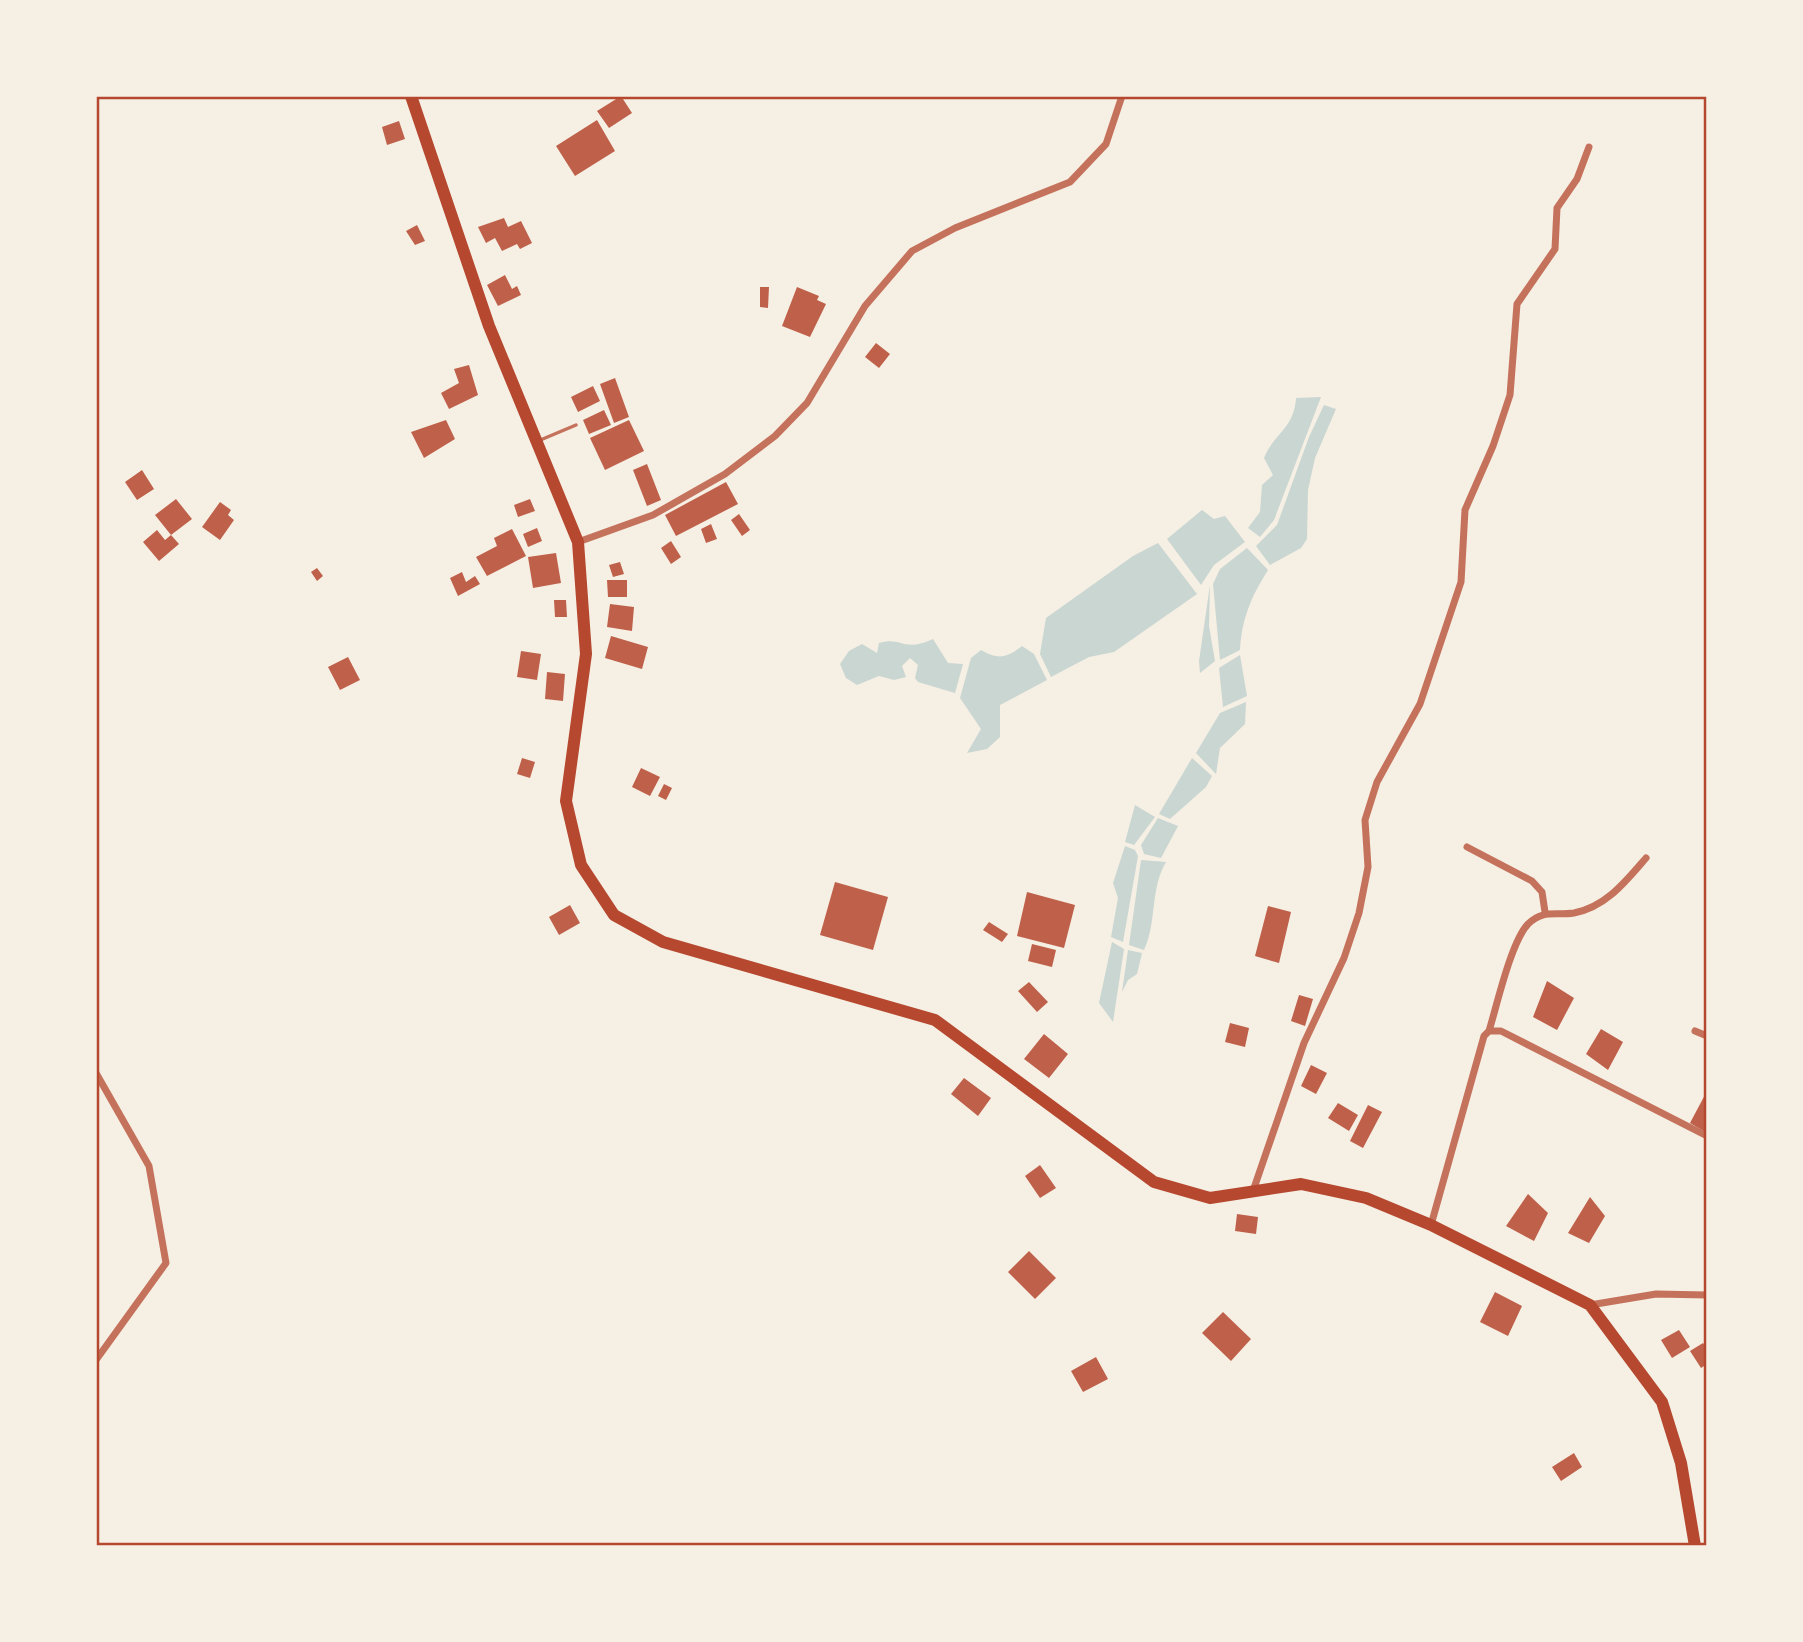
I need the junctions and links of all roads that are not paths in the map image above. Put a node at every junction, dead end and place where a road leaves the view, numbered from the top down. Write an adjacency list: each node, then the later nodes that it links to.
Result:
1 (411, 96): 5 (main road)
2 (1122, 96): 6 (street)
3 (1589, 147): 15 (street)
4 (576, 425): 5 (lane)
5 (536, 442): 6 (main road)
6 (578, 542): 15 (main road)
7 (1467, 846): 9 (street)
8 (1646, 858): 9 (street)
9 (1545, 912): 10 (street)
10 (1489, 1031): 14 (street); 16 (street)
11 (1695, 1031): 12 (street)
12 (1707, 1036)
13 (96, 1073): 19 (street)
14 (1707, 1136)
15 (1253, 1192): 16 (main road)
16 (1432, 1225): 18 (main road)
17 (1707, 1295): 18 (street)
18 (1590, 1304): 20 (main road)
19 (96, 1360)
20 (1695, 1546)

